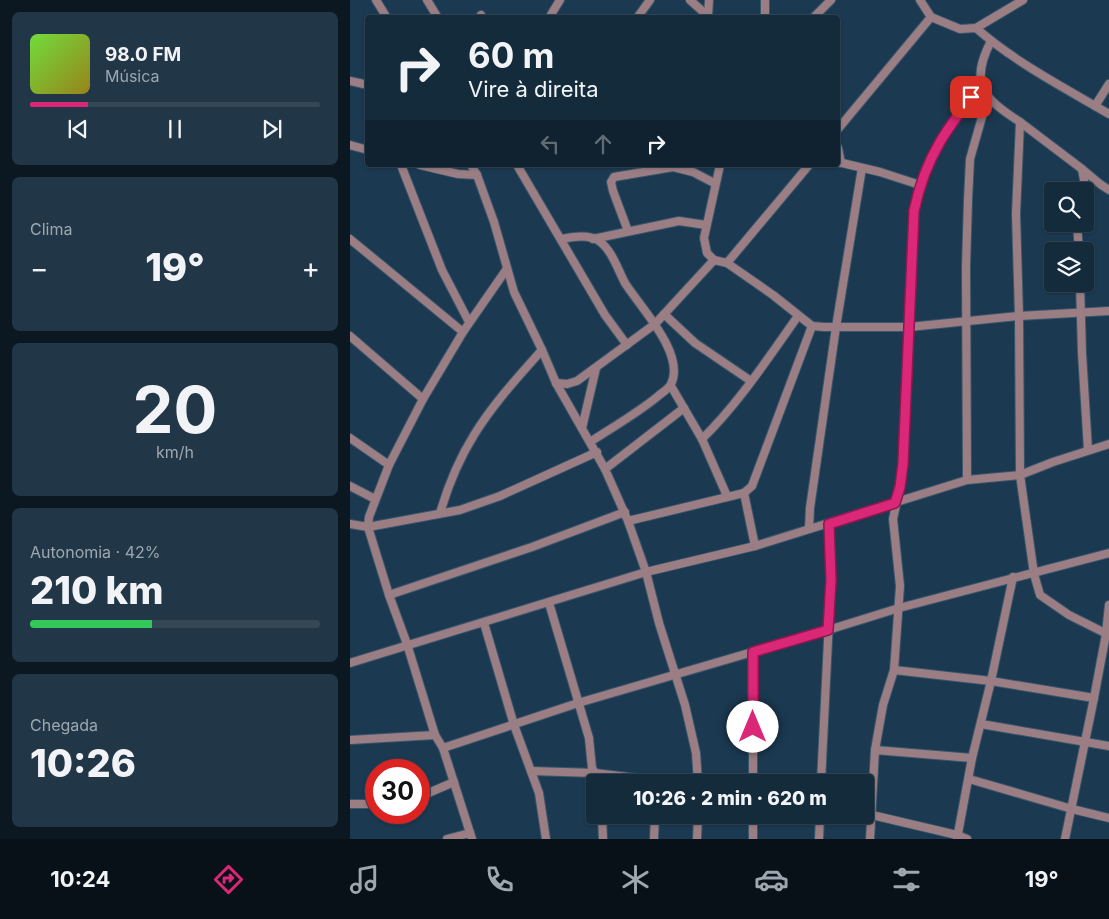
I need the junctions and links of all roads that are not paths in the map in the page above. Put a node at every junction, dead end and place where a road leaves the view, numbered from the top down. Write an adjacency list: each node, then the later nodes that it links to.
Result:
1 (376, 0): 11 (street)
2 (427, 0): 12 (street)
3 (560, 0): 13 (street)
4 (650, 0): 14 (street)
5 (690, 0): 15 (street)
6 (709, 0): 16 (street)
7 (764, 0): 17 (street)
8 (830, 0): 18 (street)
9 (920, 0): 19 (street)
10 (1023, 0): 20 (street)
11 (385, 15)
12 (436, 15)
13 (552, 15)
14 (639, 15)
15 (707, 15)
16 (709, 15)
17 (765, 15)
18 (817, 15)
19 (931, 17): 20 (street); 30 (street)
20 (976, 28): 21 (street)
21 (991, 41): 22 (street); 27 (street)
22 (980, 80): 26 (street); 45 (street)
23 (350, 81): 24 (street)
24 (365, 84)
25 (1109, 84): 27 (street)
26 (988, 96): 29 (street); 62 (street)
27 (1095, 106): 28 (street)
28 (1109, 114)
29 (1020, 122): 41 (street); 60 (street)
30 (840, 127)
31 (350, 145): 32 (street)
32 (365, 149)
33 (840, 162): 40 (street)
34 (401, 167): 61 (street)
35 (428, 167): 42 (street)
36 (472, 167): 42 (street)
37 (520, 167): 51 (street)
38 (719, 167): 44 (street)
39 (807, 167): 53 (street)
40 (862, 168): 45 (street); 65 (street)
41 (1082, 169): 43 (street); 46 (street)
42 (477, 175): 54 (street)
43 (1084, 182)
44 (714, 183): 47 (street); 48 (street)
45 (920, 185): 66 (street)
46 (1109, 190)
47 (706, 225): 48 (street); 52 (street)
48 (628, 231): 49 (street)
49 (593, 238): 51 (street); 63 (street)
50 (350, 239): 67 (street)
51 (561, 239): 69 (street)
52 (714, 260): 53 (street); 58 (street)
53 (727, 263): 59 (street)
54 (506, 270): 61 (street); 70 (street)
55 (1080, 292): 57 (street)
56 (1109, 311): 57 (street)
57 (1080, 312): 60 (street); 82 (street)
58 (664, 314): 63 (street); 72 (street)
59 (798, 316): 64 (street); 72 (street)
60 (1020, 316): 62 (street); 86 (street)
61 (469, 322): 67 (street)
62 (967, 322): 66 (street); 87 (street)
63 (654, 324): 69 (street); 74 (street)
64 (812, 326): 65 (street); 89 (street)
65 (836, 327): 66 (street); 99 (street)
66 (909, 327): 92 (street)
67 (463, 332): 75 (street)
68 (350, 336): 75 (street)
69 (628, 345): 71 (street)
70 (542, 350): 73 (street); 94 (street)
71 (596, 368): 73 (street); 77 (street)
72 (752, 381): 79 (street)
73 (556, 383): 77 (street)
74 (670, 386): 76 (street); 80 (street)
75 (422, 399): 84 (street)
76 (684, 408): 79 (street); 85 (street)
77 (582, 428): 80 (street)
78 (350, 438): 84 (street)
79 (702, 439): 90 (street)
80 (590, 442): 83 (street)
81 (1109, 444): 82 (street)
82 (1088, 450): 86 (street)
83 (596, 452): 85 (street); 94 (street)
84 (389, 465): 91 (street)
85 (605, 469): 93 (street)
86 (1020, 475): 87 (street); 103 (street)
87 (968, 480): 92 (street)
88 (350, 486): 91 (street)
89 (744, 493): 90 (street); 100 (street)
90 (727, 496): 95 (street)
91 (375, 498): 98 (street)
92 (895, 503): 97 (street); 108 (street)
93 (625, 512): 95 (street); 105 (street)
94 (440, 513): 98 (street)
95 (628, 521): 102 (street)
96 (350, 524): 98 (street)
97 (829, 524): 99 (street); 110 (street)
98 (368, 527): 105 (street)
99 (809, 530): 100 (street)
100 (755, 546): 102 (street)
101 (1109, 553): 103 (street)
102 (646, 572): 106 (street); 116 (street)
103 (1034, 574): 104 (street); 111 (street)
104 (1013, 577): 108 (street); 117 (street)
105 (389, 595): 112 (street)
106 (548, 602): 109 (street); 119 (street)
107 (1109, 604): 111 (street)
108 (899, 608): 110 (street); 115 (street)
109 (484, 623): 112 (street); 121 (street)
110 (828, 630): 113 (street); 134 (street)
111 (1108, 634): 118 (street)
112 (407, 644): 114 (street); 122 (street)
113 (753, 652): 116 (street); 133 (street)
114 (350, 663)
115 (894, 670): 117 (street); 127 (street)
116 (674, 674): 119 (street); 132 (street)
117 (991, 681): 118 (street); 120 (street)
118 (1094, 698): 124 (street)
119 (578, 703): 121 (street); 130 (street)
120 (981, 724): 124 (street); 128 (street)
121 (514, 725): 126 (street); 129 (street)
122 (435, 734): 123 (street); 126 (street)
123 (350, 740)
124 (1085, 742): 125 (street); 141 (street)
125 (1109, 746)
126 (443, 748): 137 (street)
127 (875, 750): 128 (street); 135 (street)
128 (972, 758): 136 (street)
129 (531, 772): 130 (street); 153 (street)
130 (595, 773): 131 (street)
131 (602, 774)
132 (697, 774)
133 (753, 774)
134 (821, 774)
135 (874, 774)
136 (969, 779): 141 (street); 151 (street)
137 (454, 782): 138 (street); 150 (street)
138 (430, 792)
139 (350, 804): 140 (street)
140 (365, 804)
141 (1072, 809): 143 (street); 161 (street)
142 (874, 816): 151 (street)
143 (1109, 818)
144 (602, 824): 154 (street)
145 (655, 824): 155 (street)
146 (698, 824): 156 (street)
147 (753, 824): 157 (street)
148 (820, 824): 158 (street)
149 (871, 824): 159 (street)
150 (471, 836): 152 (street)
151 (957, 837): 160 (street)
152 (447, 839)
153 (546, 839)
154 (602, 839)
155 (654, 839)
156 (697, 839)
157 (753, 839)
158 (819, 839)
159 (870, 839)
160 (967, 839)
161 (1064, 839)

